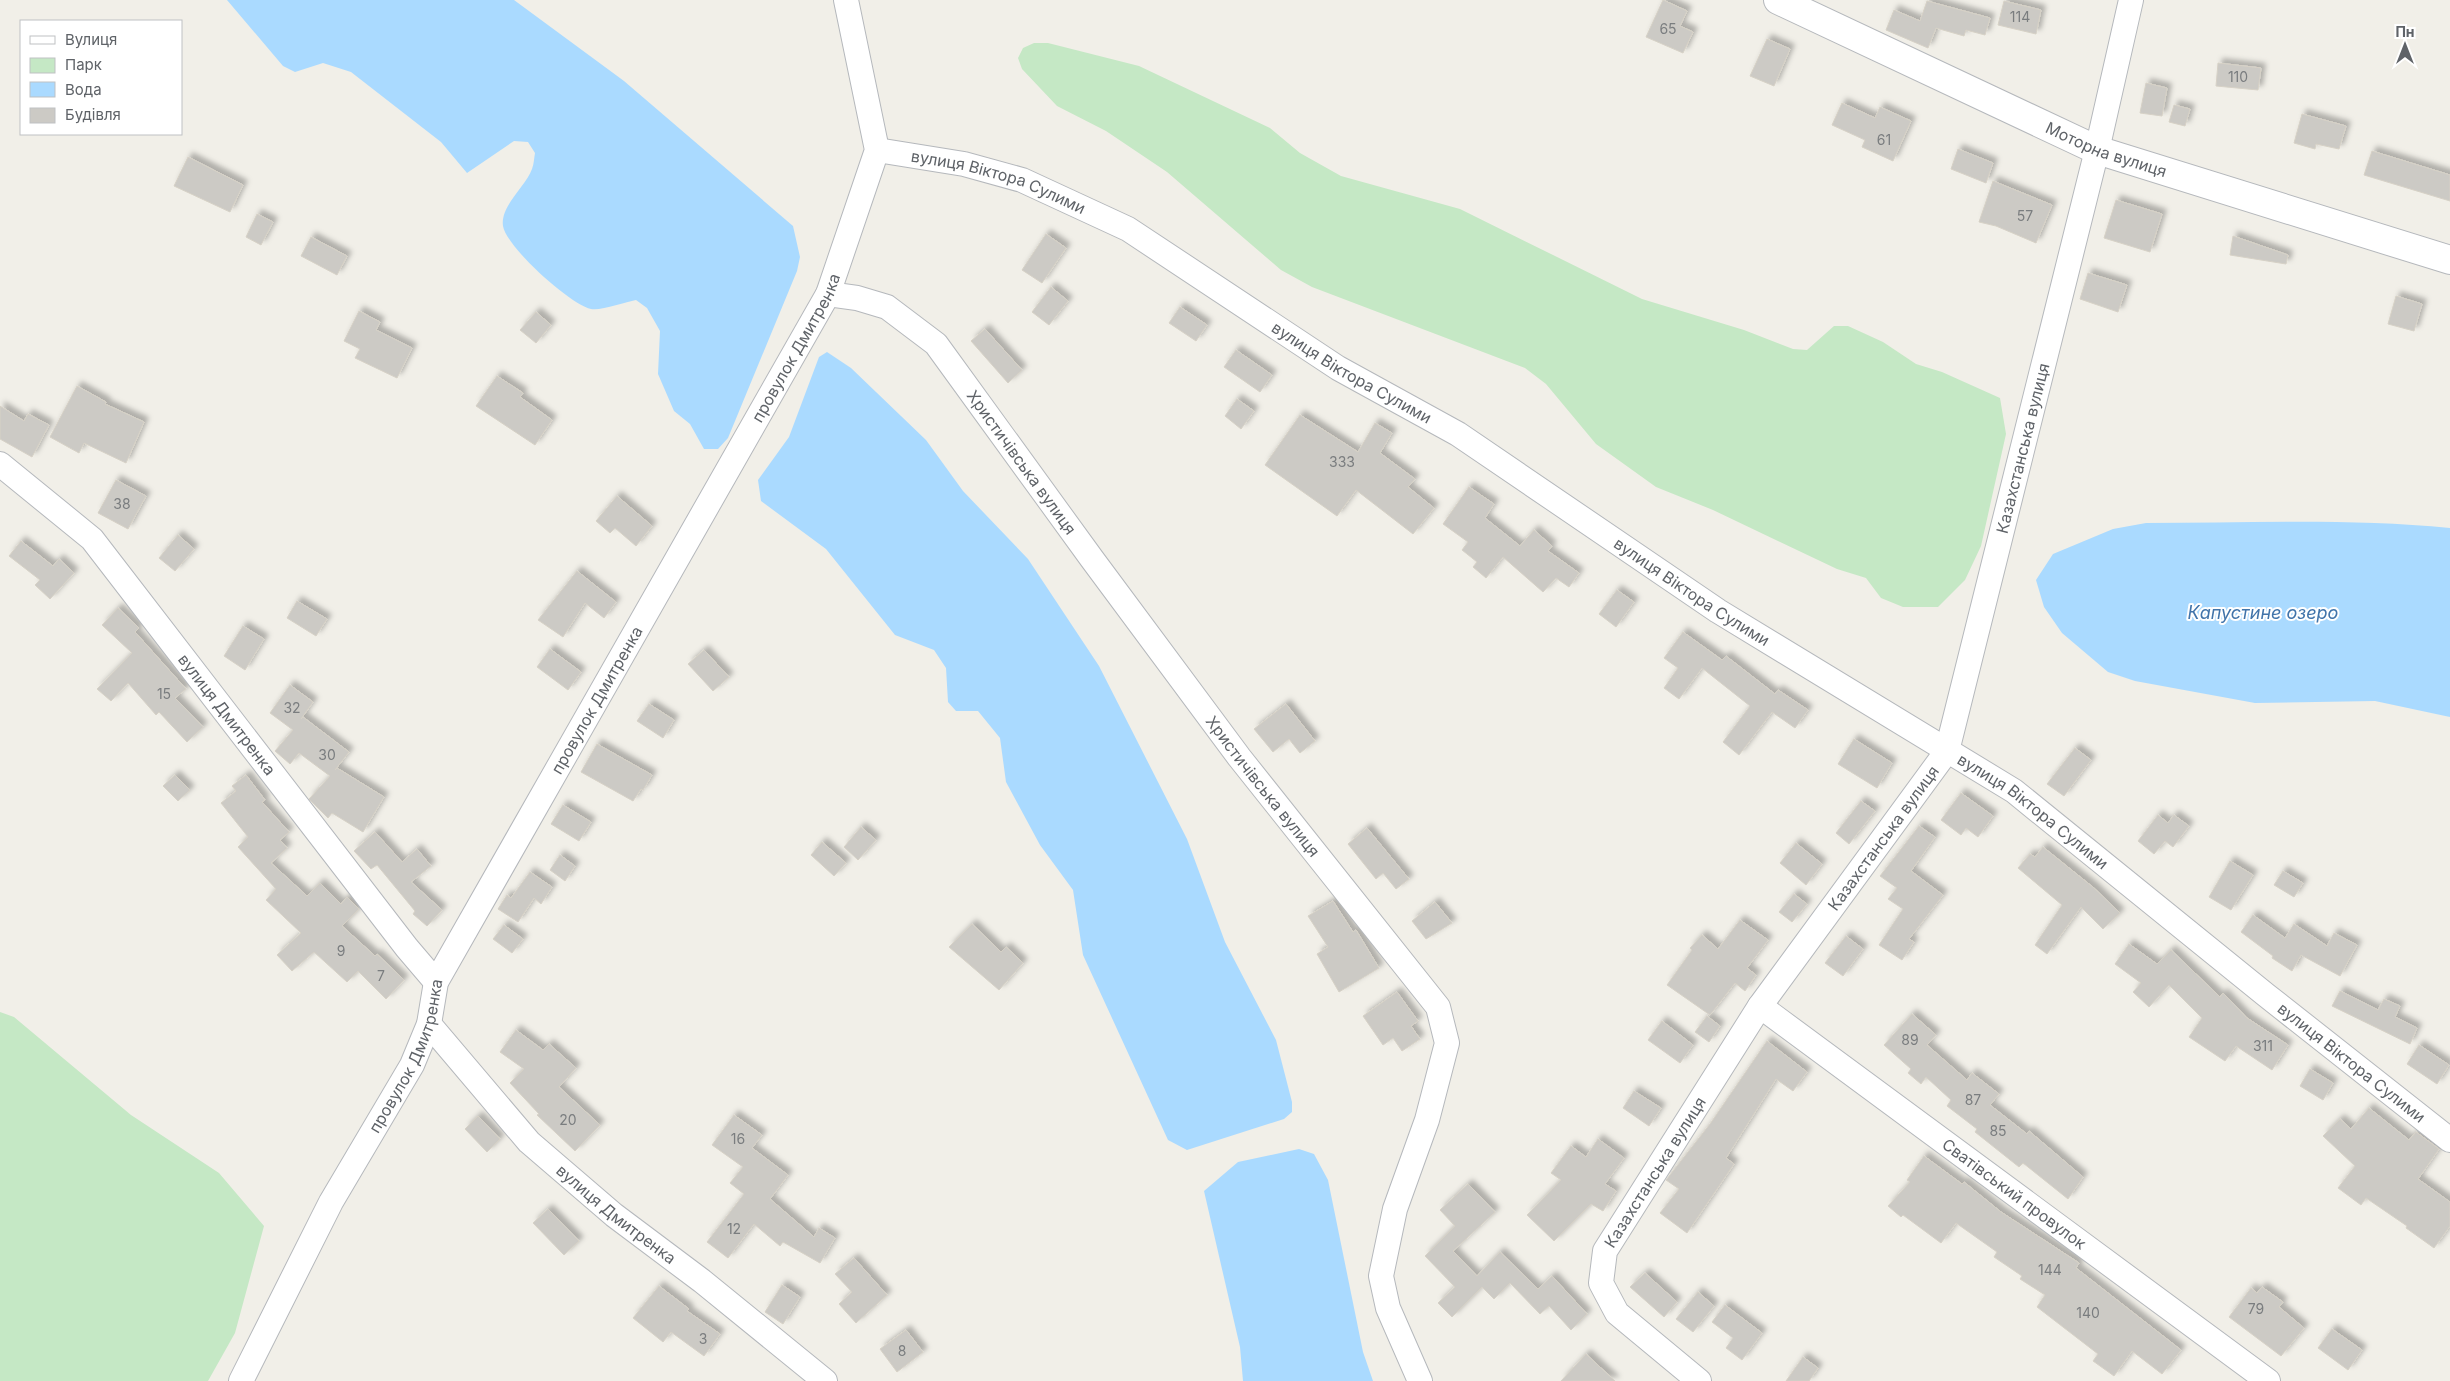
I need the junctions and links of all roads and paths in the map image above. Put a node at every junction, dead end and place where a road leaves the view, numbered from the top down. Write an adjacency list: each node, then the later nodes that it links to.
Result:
1 (846, 0): 4 (street)
2 (1778, 0): 5 (street, Моторна вулиця)
3 (2131, 0): 5 (street, Казахстанська вулиця)
4 (877, 150): 7 (street, провулок Дмитренка); 9 (street, вулиця Віктора Сулими)
5 (2097, 150): 6 (street, Моторна вулиця); 9 (street, Казахстанська вулиця)
6 (2450, 260)
7 (828, 294): 10 (street, провулок Дмитренка); 16 (street, Христичівська вулиця)
8 (0, 464): 10 (street, вулиця Дмитренка)
9 (1947, 750): 11 (street, Казахстанська вулиця); 13 (street, вулиця Віктора Сулими)
10 (436, 982): 12 (street, провулок Дмитренка)
11 (1760, 1006): 17 (street, Казахстанська вулиця); 18 (street, Сватівський провулок)
12 (429, 1024): 14 (street, провулок Дмитренка); 15 (street, вулиця Дмитренка)
13 (2450, 1140)
14 (240, 1381)
15 (825, 1381)
16 (1420, 1381)
17 (1699, 1381)
18 (2268, 1381)

